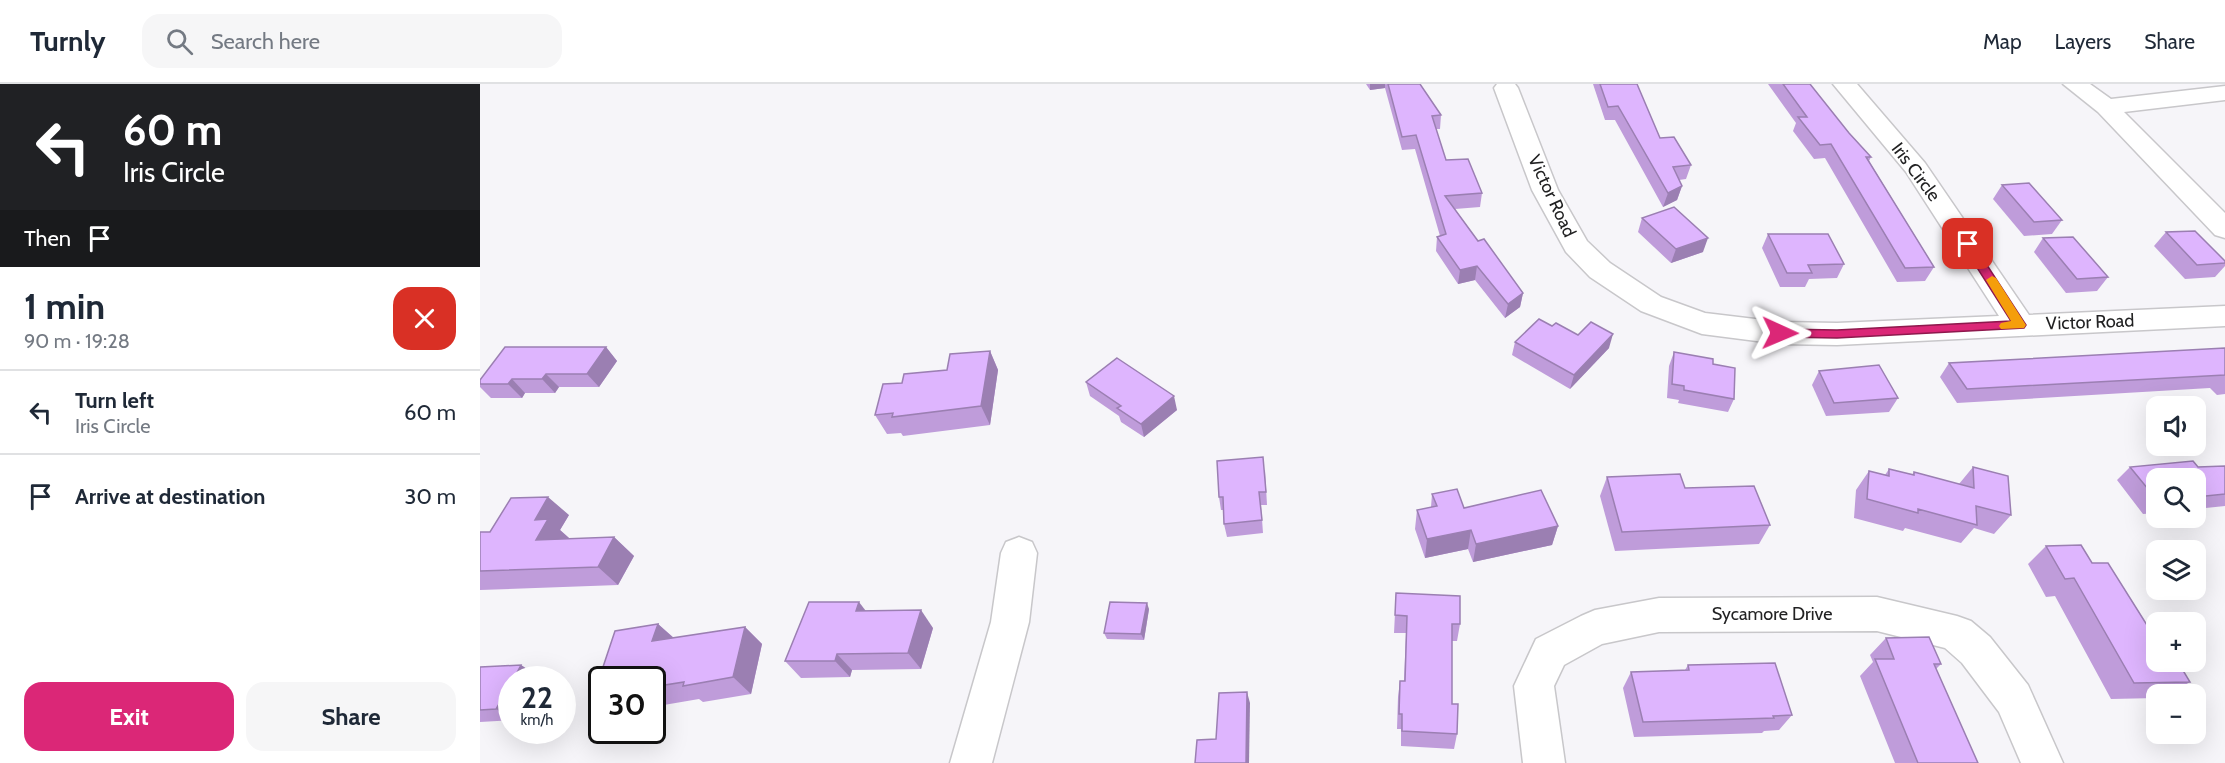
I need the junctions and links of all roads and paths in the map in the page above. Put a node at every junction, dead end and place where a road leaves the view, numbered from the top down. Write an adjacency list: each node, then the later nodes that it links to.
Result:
1 (1845, 84): 8 (street, Iris Circle)
2 (2076, 84): 5 (street)
3 (1504, 85): 8 (street, Victor Road)
4 (2225, 93): 5 (street)
5 (2106, 107): 6 (street)
6 (2225, 229)
7 (2225, 316): 8 (street, Victor Road)
8 (2020, 325)
9 (1020, 553): 10 (street)
10 (971, 763)
11 (1544, 763): 12 (street, Sycamore Drive)
12 (2042, 763)

